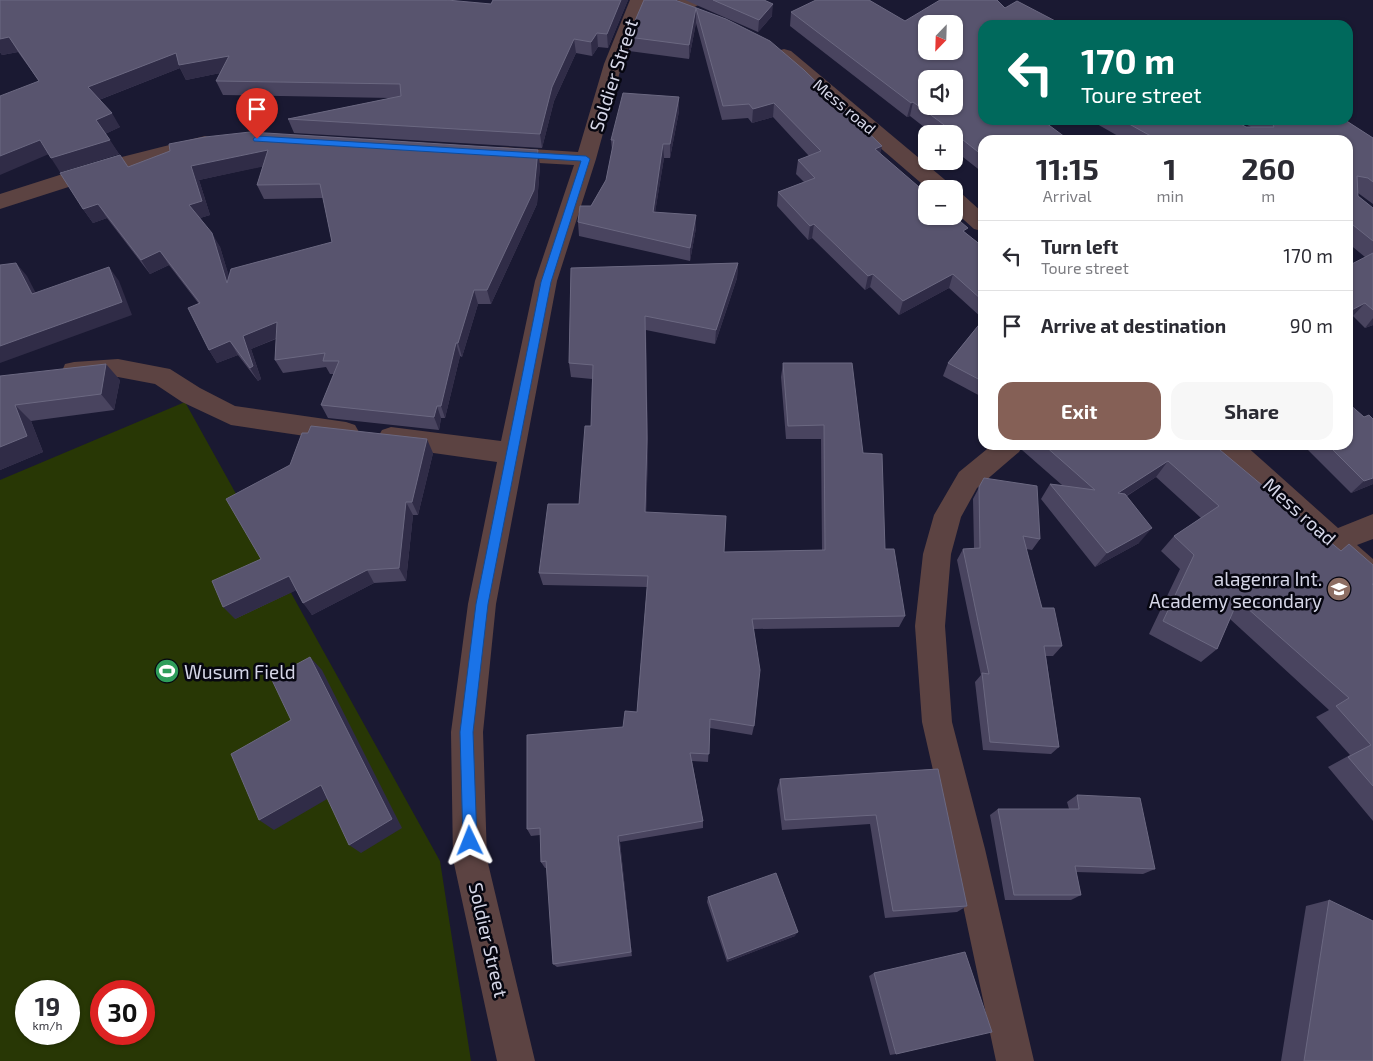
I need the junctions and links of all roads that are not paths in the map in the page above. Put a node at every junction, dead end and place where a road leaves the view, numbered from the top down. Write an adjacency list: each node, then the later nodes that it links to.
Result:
1 (669, 2): 2 (street); 6 (street, Soldier Street)
2 (705, 17)
3 (769, 46): 7 (street, Mess road)
4 (222, 142): 8 (street)
5 (486, 153): 6 (street)
6 (586, 159): 14 (street, Soldier Street)
7 (931, 180)
8 (0, 202)
9 (963, 207): 10 (street)
10 (978, 220)
11 (54, 372): 14 (street)
12 (1004, 450): 19 (street)
13 (1232, 450): 16 (street, Mess road)
14 (511, 454): 18 (street, Soldier Street)
15 (1373, 526): 16 (street)
16 (1334, 543): 17 (street, Mess road)
17 (1373, 576)
18 (516, 1061)
19 (1015, 1061)

